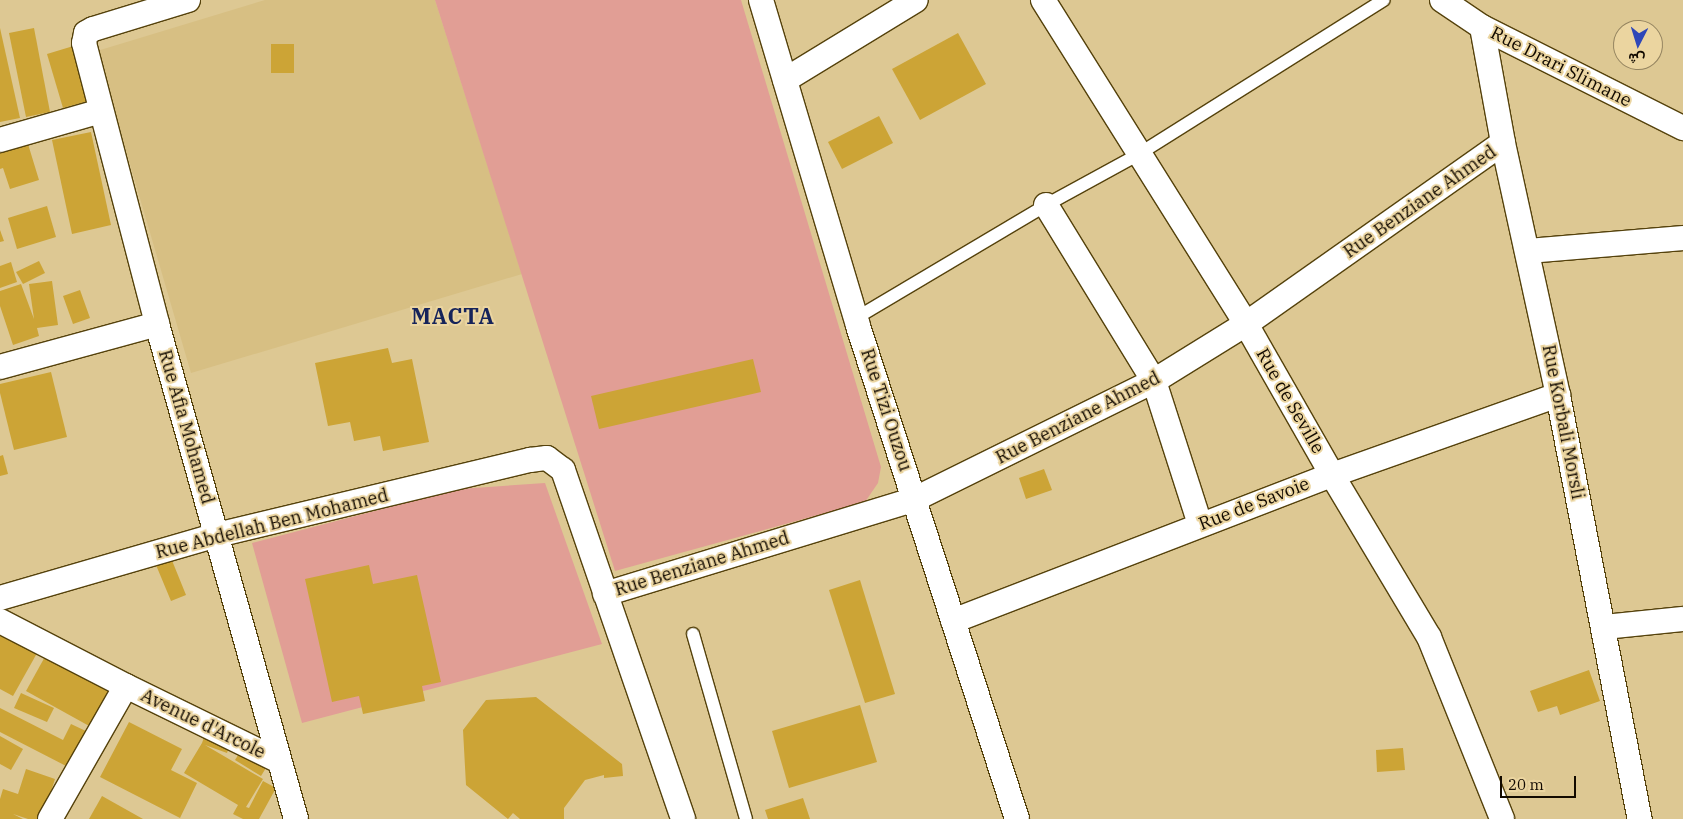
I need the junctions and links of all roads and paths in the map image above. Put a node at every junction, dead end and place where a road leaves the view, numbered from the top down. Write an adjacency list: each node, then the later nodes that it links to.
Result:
1 (188, 0): 9 (street, Rue Afia Mohamed)
2 (761, 0): 8 (street, Rue Tizi Ouzou)
3 (916, 0): 8 (street)
4 (1044, 0): 13 (street, Rue de Seville)
5 (1384, 0): 13 (lane)
6 (1442, 0): 7 (street, Rue Drari Slimane)
7 (1482, 27): 10 (street, Rue Drari Slimane); 12 (street, Rue Korbali Morsli)
8 (784, 80): 17 (street, Rue Tizi Ouzou)
9 (101, 110): 11 (street); 18 (street, Rue Afia Mohamed)
10 (1683, 128)
11 (0, 140)
12 (1503, 143): 16 (street, Rue Korbali Morsli); 19 (street, Rue Benziane Ahmed)
13 (1139, 154): 14 (lane); 19 (street, Rue de Seville)
14 (1046, 205): 17 (lane); 21 (street)
15 (1683, 238): 16 (street)
16 (1528, 251): 22 (street, Rue Korbali Morsli)
17 (856, 318): 24 (street, Rue Tizi Ouzou)
18 (157, 324): 20 (street); 26 (street, Rue Afia Mohamed)
19 (1246, 324): 21 (street, Rue Benziane Ahmed); 23 (street, Rue de Seville)
20 (0, 367)
21 (1154, 381): 24 (street, Rue Benziane Ahmed); 25 (street)
22 (1558, 396): 23 (street, Rue de Savoie); 32 (street, Rue Korbali Morsli)
23 (1332, 475): 25 (street, Rue de Savoie); 41 (street, Rue de Seville)
24 (915, 499): 27 (street, Rue Benziane Ahmed); 31 (street, Rue Tizi Ouzou)
25 (1200, 524): 31 (street, Rue de Savoie)
26 (217, 536): 27 (street, Rue Abdellah Ben Mohamed); 28 (street, Rue Abdellah Ben Mohamed); 35 (street, Rue Afia Mohamed)
27 (605, 594): 38 (street)
28 (0, 598)
29 (1683, 619): 32 (street)
30 (0, 621): 34 (street, Avenue d'Arcole)
31 (953, 621): 40 (street, Rue Tizi Ouzou)
32 (1604, 627): 42 (street, Rue Korbali Morsli)
33 (693, 634): 39 (lane)
34 (126, 686): 35 (street, Avenue d'Arcole); 36 (street, Avenue d'Arcole)
35 (279, 761): 37 (street, Rue Afia Mohamed)
36 (50, 819)
37 (296, 819)
38 (683, 819)
39 (746, 819)
40 (1017, 819)
41 (1502, 819)
42 (1640, 819)

